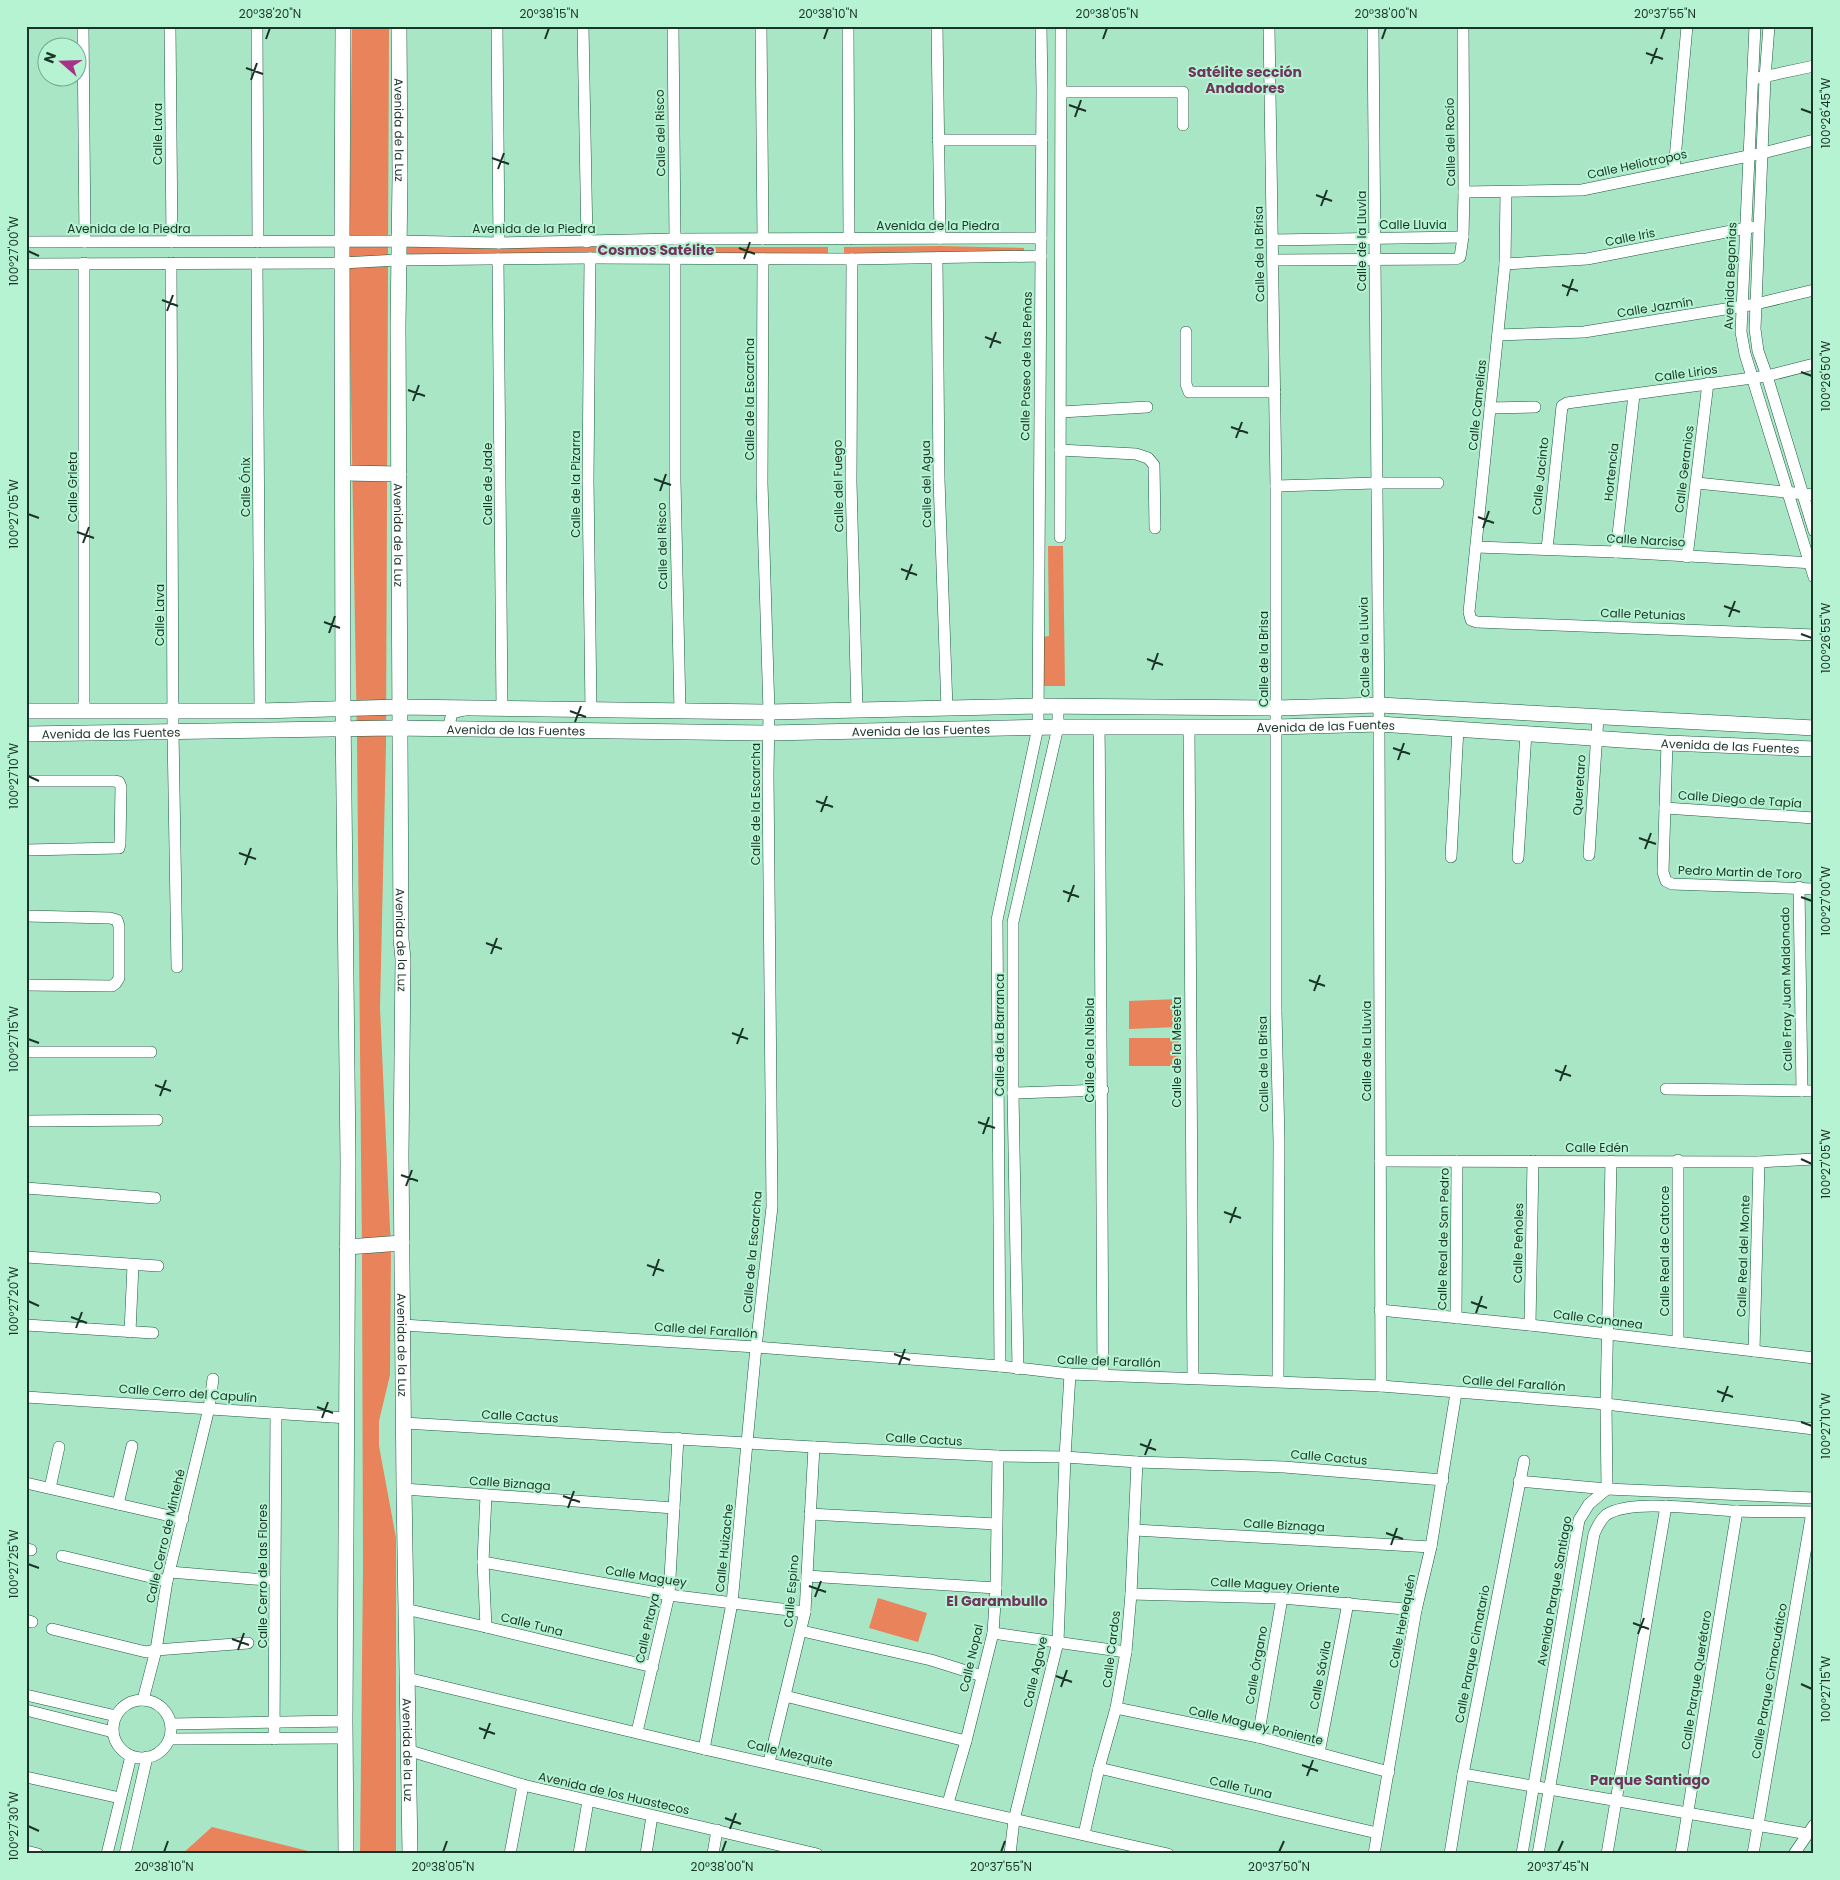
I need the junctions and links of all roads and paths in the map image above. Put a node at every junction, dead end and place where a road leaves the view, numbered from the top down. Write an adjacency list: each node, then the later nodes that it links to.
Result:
1 (83, 26): 47 (street)
2 (170, 26): 49 (street, Calle Lava)
3 (257, 26): 50 (street)
4 (343, 26): 51 (main road)
5 (399, 26): 44 (main road, Avenida de la Luz)
6 (497, 26): 53 (street)
7 (583, 26): 52 (street)
8 (673, 26): 42 (street, Calle del Risco)
9 (760, 26): 39 (street)
10 (848, 26): 41 (street)
11 (937, 26): 25 (street)
12 (1040, 26): 26 (street, Calle Paseo de las Peñas)
13 (1061, 26): 23 (street)
14 (1269, 26): 43 (street, Calle de la Brisa)
15 (1373, 26): 38 (street, Calle de la Lluvia)
16 (1463, 26): 31 (street, Calle del Rocío)
17 (1687, 26): 30 (street)
18 (1755, 26): 22 (street, Avenida Begonias)
19 (1769, 26): 21 (street)
20 (1814, 66): 21 (street)
21 (1764, 78): 22 (street); 28 (street)
22 (1752, 80): 29 (street, Avenida Begonias)
23 (1062, 92): 24 (street); 88 (street)
24 (1182, 125)
25 (938, 140): 26 (street); 36 (street)
26 (1042, 140): 37 (street, Calle Paseo de las Peñas)
27 (1814, 140): 28 (street, Calle Heliotropos)
28 (1763, 153): 29 (street, Calle Heliotropos); 33 (street)
29 (1748, 155): 30 (street, Calle Heliotropos); 34 (street, Avenida Begonias)
30 (1674, 170): 32 (street, Calle Heliotropos)
31 (1464, 192): 32 (street, Calle Heliotropos); 35 (street, Calle del Rocío)
32 (1506, 192): 72 (street, Calle Camelias)
33 (1759, 225): 34 (street, Calle Iris); 74 (street)
34 (1746, 228): 72 (street, Calle Iris); 75 (street, Avenida Begonias)
35 (1463, 237): 38 (street, Calle Lluvia); 61 (street, Calle del Rocío)
36 (940, 238): 37 (street, Avenida de la Piedra); 41 (street, Avenida de la Piedra)
37 (1041, 238): 54 (street, Calle Paseo de las Peñas)
38 (1375, 238): 43 (street, Calle Lluvia); 61 (street, Calle de la Lluvia)
39 (763, 239): 40 (street, Avenida de la Piedra); 42 (street, Avenida de la Piedra)
40 (834, 239): 41 (street, Avenida de la Piedra); 63 (street)
41 (849, 239)
42 (675, 240): 45 (street, Avenida de la Piedra)
43 (1272, 240): 65 (street, Calle de la Brisa)
44 (398, 241): 51 (street, Avenida de la Piedra); 53 (street, Avenida de la Piedra); 62 (main road, Avenida de la Luz)
45 (630, 241): 52 (street, Avenida de la Piedra); 58 (street)
46 (26, 242): 47 (street, Avenida de la Piedra)
47 (85, 242): 48 (street, Avenida de la Piedra)
48 (127, 242): 49 (street, Avenida de la Piedra); 66 (street)
49 (172, 242): 50 (street, Avenida de la Piedra)
50 (258, 242): 51 (street, Avenida de la Piedra)
51 (342, 242): 69 (main road)
52 (588, 242): 53 (street, Avenida de la Piedra)
53 (499, 243)
54 (1041, 256): 56 (street); 110 (street, Calle Paseo de las Peñas)
55 (590, 258): 57 (street); 58 (street); 117 (street, Calle de la Pizarra)
56 (937, 258): 64 (street); 118 (street, Calle del Agua)
57 (498, 259): 62 (street); 116 (street, Calle de Jade)
58 (630, 259): 59 (street)
59 (675, 259): 60 (street); 123 (street, Calle del Risco)
60 (763, 259): 63 (street); 124 (street, Calle de la Escarcha)
61 (1375, 259): 65 (street); 92 (street, Calle de la Lluvia)
62 (398, 260): 69 (street); 91 (main road, Avenida de la Luz)
63 (835, 260): 64 (street)
64 (852, 260): 125 (street, Calle del Fuego)
65 (1273, 260): 82 (street, Calle de la Brisa)
66 (128, 263): 67 (street); 71 (street)
67 (171, 263): 68 (street); 121 (street, Calle Lava)
68 (258, 263): 69 (street); 122 (street, Calle Ónix)
69 (342, 263): 90 (main road)
70 (26, 264): 71 (street)
71 (84, 264): 120 (street, Calle Grieta)
72 (1505, 264): 77 (street, Calle Camelias)
73 (1814, 290): 74 (street, Calle Jazmín)
74 (1756, 304): 75 (street, Calle Jazmín); 79 (street)
75 (1741, 307): 77 (street, Calle Jazmín); 80 (street, Avenida Begonias)
76 (1186, 332): 82 (street)
77 (1498, 335): 87 (street, Calle Camelias)
78 (1814, 364): 79 (street, Calle Lirios)
79 (1767, 376): 80 (street, Calle Lirios); 97 (street)
80 (1752, 378): 81 (street, Calle Lirios); 96 (street, Avenida Begonias)
81 (1708, 384): 83 (street, Calle Lirios); 94 (street, Calle Geranios)
82 (1275, 392): 95 (street, Calle de la Brisa)
83 (1634, 395): 84 (street, Calle Lirios); 103 (street, Hortencia)
84 (1562, 406): 102 (street, Calle Jacinto)
85 (1147, 407): 88 (street)
86 (1536, 407): 87 (street)
87 (1490, 408): 101 (street, Calle Camelias)
88 (1061, 412): 89 (street)
89 (1060, 450): 98 (street); 100 (street)
90 (343, 473): 91 (main road); 115 (main road)
91 (399, 474): 111 (main road, Avenida de la Luz)
92 (1376, 482): 93 (street); 95 (street); 109 (street, Calle de la Lluvia)
93 (1438, 483)
94 (1697, 483): 96 (street); 104 (street, Calle Geranios)
95 (1276, 486): 114 (street, Calle de la Brisa)
96 (1788, 493): 97 (street); 105 (street, Avenida Begonias)
97 (1809, 494): 99 (street)
98 (1155, 528)
99 (1814, 531)
100 (1060, 537)
101 (1476, 547): 102 (street, Calle Narciso); 107 (street, Calle Camelias)
102 (1547, 549): 103 (street, Calle Narciso)
103 (1616, 552): 104 (street, Calle Narciso)
104 (1687, 557): 105 (street, Calle Narciso)
105 (1812, 563): 106 (street, Avenida Begonias)
106 (1814, 577)
107 (1471, 620): 108 (street, Calle Petunias)
108 (1814, 635)
109 (1379, 705): 114 (main road, Avenida de las Fuentes); 126 (main road, Avenida de las Fuentes); 127 (street, Calle de la Lluvia)
110 (1038, 706): 112 (main road, Avenida de las Fuentes); 118 (main road, Avenida de las Fuentes); 129 (street, Calle de la Barranca)
111 (400, 707): 113 (main road, Avenida de las Fuentes); 115 (main road, Avenida de las Fuentes); 133 (main road, Avenida de la Luz)
112 (1058, 707): 114 (main road, Avenida de las Fuentes); 130 (street, Calle de la Barranca)
113 (474, 708): 116 (main road, Avenida de las Fuentes); 135 (street)
114 (1277, 708): 132 (street, Calle de la Brisa)
115 (343, 709): 122 (main road, Avenida de las Fuentes); 137 (main road)
116 (502, 709): 117 (main road, Avenida de las Fuentes)
117 (591, 710): 123 (main road, Avenida de las Fuentes)
118 (947, 710): 125 (main road, Avenida de las Fuentes)
119 (26, 711): 120 (main road, Avenida de las Fuentes)
120 (84, 711): 121 (main road, Avenida de las Fuentes)
121 (174, 711): 122 (main road, Avenida de las Fuentes); 138 (street, Calle Lava)
122 (260, 711)
123 (680, 712): 124 (main road, Avenida de las Fuentes)
124 (769, 712): 125 (main road, Avenida de las Fuentes); 139 (street, Calle de la Escarcha)
125 (856, 712)
126 (1598, 716): 134 (main road, Avenida de las Fuentes); 142 (street, Queretaro)
127 (1379, 724): 132 (main road, Avenida de las Fuentes); 136 (main road, Avenida de las Fuentes); 169 (street, Calle de la Lluvia)
128 (1099, 726): 130 (main road, Avenida de las Fuentes); 131 (main road, Avenida de las Fuentes); 160 (street, Calle de la Niebla)
129 (1038, 727): 130 (main road, Avenida de las Fuentes); 139 (main road, Avenida de las Fuentes); 192 (street, Calle de la Barranca)
130 (1058, 727): 163 (street, Calle de la Barranca)
131 (1189, 727): 132 (main road, Avenida de las Fuentes); 196 (street, Calle de la Meseta)
132 (1277, 727): 198 (street, Calle de la Brisa)
133 (400, 728): 135 (main road, Avenida de las Fuentes); 137 (main road, Avenida de las Fuentes); 175 (main road, Avenida de la Luz)
134 (1814, 728)
135 (448, 729): 139 (main road, Avenida de las Fuentes)
136 (1458, 729): 140 (main road, Avenida de las Fuentes); 150 (street)
137 (343, 730): 138 (main road, Avenida de las Fuentes); 176 (main road)
138 (173, 731): 141 (main road, Avenida de las Fuentes); 155 (street, Calle Lava)
139 (768, 733): 189 (street, Calle de la Escarcha)
140 (1526, 733): 142 (main road, Avenida de las Fuentes); 151 (street)
141 (26, 734)
142 (1596, 737): 143 (main road, Avenida de las Fuentes); 149 (street, Queretaro)
143 (1667, 743): 144 (main road, Avenida de las Fuentes); 146 (street)
144 (1814, 749)
145 (26, 781): 148 (street)
146 (1665, 808): 147 (street, Calle Diego de Tapía); 152 (street, Pedro Martin de Toro)
147 (1814, 818)
148 (26, 850)
149 (1589, 855)
150 (1451, 857)
151 (1518, 858)
152 (1798, 887): 153 (street, Pedro Martin de Toro); 162 (street, Calle Fray Juan Maldonado)
153 (1814, 889)
154 (26, 916): 156 (street)
155 (177, 967)
156 (26, 985)
157 (26, 1052): 158 (street)
158 (151, 1052)
159 (1666, 1089): 162 (street)
160 (1103, 1090): 163 (street); 195 (street, Calle de la Niebla)
161 (1814, 1090): 162 (street)
162 (1802, 1091)
163 (1013, 1093): 193 (street, Calle de la Barranca)
164 (158, 1120): 165 (street)
165 (26, 1121)
166 (1814, 1159): 172 (street, Calle Edén)
167 (1457, 1160): 169 (street, Calle Edén); 170 (street, Calle Edén); 181 (street, Calle Real de San Pedro)
168 (1678, 1160): 171 (street, Calle Edén); 172 (street, Calle Edén); 188 (street, Calle Real de Catorce)
169 (1380, 1161): 180 (street, Calle de la Lluvia)
170 (1533, 1161): 171 (street, Calle Edén); 184 (street, Calle Peñoles)
171 (1611, 1161): 187 (street)
172 (1760, 1162): 190 (street, Calle Real del Monte)
173 (26, 1188): 174 (street)
174 (155, 1198)
175 (402, 1242): 176 (main road); 183 (main road, Avenida de la Luz)
176 (347, 1247): 205 (main road)
177 (26, 1257): 178 (street)
178 (133, 1265): 179 (street); 185 (street)
179 (158, 1266)
180 (1380, 1310): 181 (street, Calle Cananea); 199 (street, Calle de la Lluvia)
181 (1456, 1318): 184 (street, Calle Cananea)
182 (26, 1325): 185 (street)
183 (403, 1325): 189 (street, Calle del Farallón); 206 (main road, Avenida de la Luz)
184 (1530, 1325): 187 (street, Calle Cananea)
185 (130, 1332): 186 (street)
186 (153, 1333)
187 (1607, 1334): 188 (street, Calle Cananea); 202 (street)
188 (1678, 1342): 190 (street, Calle Cananea)
189 (756, 1347): 192 (street, Calle del Farallón); 209 (street, Calle Huizache)
190 (1754, 1351): 191 (street, Calle Cananea)
191 (1814, 1358)
192 (1000, 1366): 193 (street, Calle del Farallón)
193 (1018, 1369): 194 (street, Calle del Farallón)
194 (1070, 1374): 195 (street, Calle del Farallón); 214 (street, Calle Agave)
195 (1104, 1375): 196 (street, Calle del Farallón)
196 (1193, 1378): 198 (street, Calle del Farallón)
197 (213, 1379): 203 (street, Calle Cerro de Mintehé)
198 (1278, 1381): 199 (street, Calle del Farallón)
199 (1381, 1386): 200 (street, Calle del Farallón)
200 (1456, 1393): 202 (street, Calle del Farallón); 217 (street, Calle Henequén)
201 (26, 1397): 203 (street, Calle Cerro del Capulín)
202 (1606, 1404): 207 (street, Calle del Farallón); 221 (street)
203 (209, 1408): 204 (street, Calle Cerro del Capulín); 231 (street, Calle Cerro de Mintehé)
204 (276, 1414): 205 (street, Calle Cerro del Capulín); 267 (street, Calle Cerro de las Flores)
205 (348, 1418): 266 (main road)
206 (404, 1423): 208 (street, Calle Cactus); 222 (main road, Avenida de la Luz)
207 (1814, 1429)
208 (678, 1438): 209 (street, Calle Cactus); 227 (street, Calle Pitaya)
209 (748, 1443): 212 (street, Calle Cactus); 244 (street, Calle Huizache)
210 (132, 1446): 225 (street)
211 (60, 1447): 220 (street)
212 (814, 1448): 213 (street, Calle Cactus); 230 (street, Calle Espino)
213 (998, 1456): 214 (street, Calle Cactus); 232 (street, Calle Nopal)
214 (1065, 1457): 216 (street, Calle Cactus); 253 (street, Calle Agave)
215 (1524, 1461): 218 (street, Calle Parque Cimatario)
216 (1137, 1462): 217 (street, Calle Cactus); 233 (street, Calle Cardos)
217 (1442, 1480): 234 (street, Calle Henequén)
218 (1519, 1481): 221 (street); 284 (street, Calle Parque Cimatario)
219 (26, 1483): 220 (street)
220 (50, 1488): 225 (street)
221 (1607, 1488): 224 (street); 287 (street, Avenida Parque Santiago)
222 (404, 1489): 223 (street, Calle Biznaga); 246 (main road, Avenida de la Luz)
223 (486, 1495): 227 (street, Calle Biznaga); 236 (street)
224 (1814, 1498)
225 (118, 1504): 231 (street)
226 (1666, 1506): 228 (street); 288 (street); 290 (street)
227 (674, 1508): 242 (street, Calle Pitaya)
228 (1737, 1511): 229 (street); 293 (street, Calle Parque Querétaro)
229 (1813, 1512): 296 (street, Calle Parque Cimacuático)
230 (810, 1514): 232 (street); 237 (street, Calle Espino)
231 (183, 1519): 238 (street, Calle Cerro de Mintehé)
232 (996, 1524): 240 (street, Calle Nopal)
233 (1135, 1530): 234 (street, Calle Biznaga); 241 (street, Calle Cardos)
234 (1431, 1547): 247 (street, Calle Henequén)
235 (62, 1556): 238 (street)
236 (483, 1562): 242 (street, Calle Maguey); 249 (street)
237 (807, 1576): 240 (street); 248 (street, Calle Espino)
238 (169, 1577): 239 (street); 255 (street, Calle Cerro de Mintehé)
239 (266, 1580)
240 (996, 1588): 252 (street, Calle Nopal)
241 (1131, 1594): 243 (street, Calle Maguey Oriente); 256 (street, Calle Cardos)
242 (669, 1595): 244 (street, Calle Maguey); 257 (street, Calle Pitaya)
243 (1282, 1598): 245 (street, Calle Maguey Oriente); 271 (street, Calle Órgano)
244 (732, 1603): 248 (street, Calle Maguey); 276 (street, Calle Huizache)
245 (1348, 1603): 247 (street, Calle Maguey Oriente); 278 (street, Calle Sávila)
246 (405, 1609): 249 (street, Calle Tuna); 259 (main road, Avenida de la Luz)
247 (1416, 1610): 283 (street, Calle Henequén)
248 (805, 1612): 251 (street, Calle Espino)
249 (486, 1627): 257 (street, Calle Tuna)
250 (52, 1629): 255 (street)
251 (802, 1631): 258 (street); 261 (street, Calle Espino)
252 (993, 1632): 253 (street); 258 (street, Calle Nopal)
253 (1058, 1642): 256 (street); 295 (street, Calle Agave)
254 (248, 1644): 255 (street)
255 (156, 1650): 262 (street, Calle Cerro de Mintehé)
256 (1126, 1652): 263 (street, Calle Cardos)
257 (653, 1667): 270 (street, Calle Pitaya)
258 (982, 1676): 275 (street, Calle Nopal)
259 (407, 1678): 270 (street, Calle Mezquite); 277 (main road, Avenida de la Luz)
260 (26, 1695): 265 (street)
261 (785, 1696): 275 (street); 281 (street, Calle Espino)
262 (143, 1700): 265 (street); 268 (street)
263 (1116, 1708): 271 (street, Calle Maguey Poniente); 282 (street, Calle Cardos)
264 (26, 1710): 269 (street)
265 (116, 1716): 269 (street)
266 (345, 1721): 267 (street); 272 (main road)
267 (275, 1723): 268 (street); 274 (street, Calle Cerro de las Flores)
268 (171, 1724): 273 (street)
269 (113, 1732): 279 (street)
270 (637, 1732): 276 (street, Calle Mezquite)
271 (1258, 1737): 278 (street, Calle Maguey Poniente)
272 (345, 1738): 274 (street); 306 (main road)
273 (170, 1739): 274 (street); 280 (street)
274 (274, 1739)
275 (966, 1741): 292 (street, Calle Nopal)
276 (704, 1749): 281 (street, Calle Mezquite)
277 (407, 1750): 286 (street, Avenida de los Huastecos); 307 (main road, Avenida de la Luz)
278 (1319, 1753): 283 (street, Calle Maguey Poniente)
279 (131, 1756): 280 (street); 289 (street)
280 (147, 1757): 305 (street)
281 (769, 1762): 292 (street, Calle Mezquite)
282 (1099, 1768): 299 (street, Calle Cardos); 300 (street, Calle Tuna)
283 (1388, 1772): 300 (street, Calle Henequén)
284 (1462, 1774): 287 (street); 316 (street, Calle Parque Cimatario)
285 (26, 1777): 289 (street)
286 (523, 1785): 291 (street, Avenida de los Huastecos); 308 (street)
287 (1534, 1785): 288 (street); 317 (street, Avenida Parque Santiago)
288 (1549, 1788): 290 (street); 318 (street)
289 (120, 1798): 304 (street)
290 (1616, 1799): 293 (street); 319 (street)
291 (588, 1801): 294 (street, Avenida de los Huastecos); 309 (street)
292 (948, 1803): 295 (street, Calle Mezquite)
293 (1689, 1812): 296 (street); 320 (street, Calle Parque Querétaro)
294 (652, 1816): 298 (street, Avenida de los Huastecos); 310 (street)
295 (1014, 1820): 299 (street, Calle Mezquite); 313 (street, Calle Agave)
296 (1758, 1824): 297 (street); 321 (street, Calle Parque Cimacuático)
297 (1811, 1829): 322 (street)
298 (717, 1830): 302 (street, Avenida de los Huastecos); 311 (street)
299 (1084, 1834): 314 (street, Calle Mezquite)
300 (1377, 1834): 315 (street, Calle Henequén)
301 (26, 1851): 303 (street)
302 (796, 1851): 312 (street, Avenida de los Huastecos)
303 (38, 1854)
304 (107, 1854)
305 (125, 1854)
306 (346, 1854)
307 (410, 1854)
308 (510, 1854)
309 (578, 1854)
310 (646, 1854)
311 (714, 1854)
312 (817, 1854)
313 (1010, 1854)
314 (1168, 1854)
315 (1374, 1854)
316 (1450, 1854)
317 (1522, 1854)
318 (1538, 1854)
319 (1607, 1854)
320 (1681, 1854)
321 (1753, 1854)
322 (1794, 1854)

